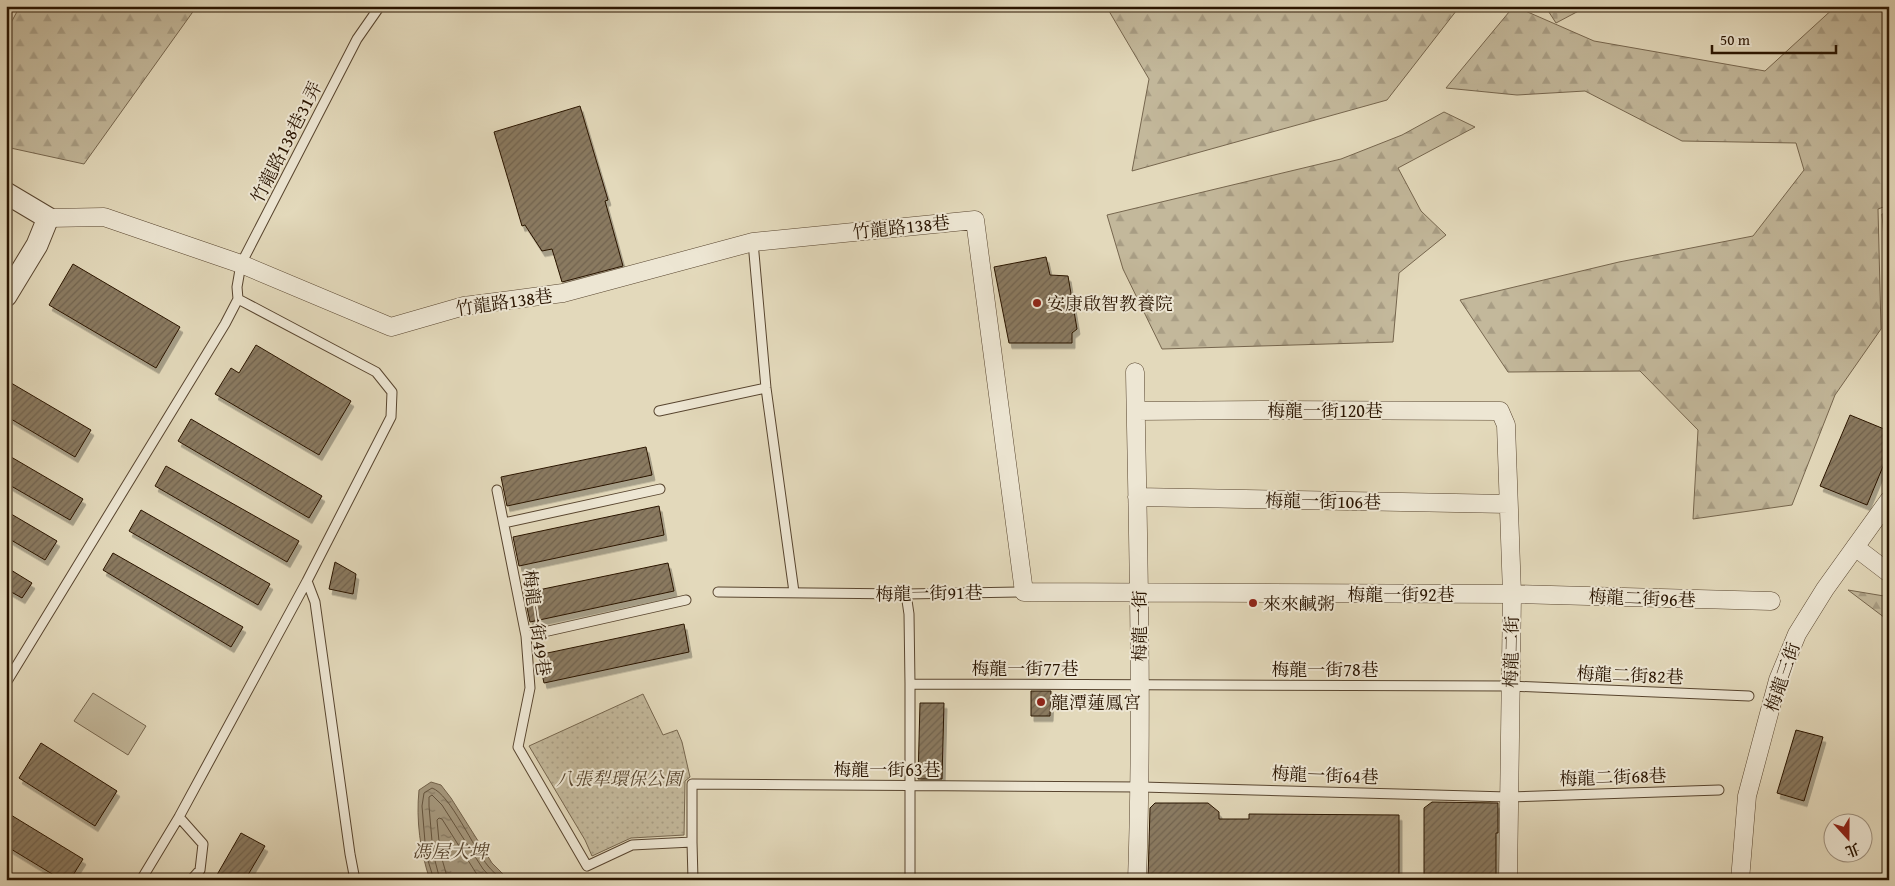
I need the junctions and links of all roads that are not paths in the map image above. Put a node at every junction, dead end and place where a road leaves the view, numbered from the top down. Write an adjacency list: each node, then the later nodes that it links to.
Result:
1 (380, 6): 5 (lane, 竹龍路138巷31弄)
2 (6, 193): 3 (street)
3 (48, 218): 5 (street, 竹龍路138巷); 6 (street)
4 (753, 242): 5 (street, 竹龍路138巷); 9 (lane); 24 (street, 竹龍路138巷)
5 (241, 264): 7 (lane, 竹龍路138巷31弄)
6 (6, 296)
7 (238, 299): 21 (lane); 31 (lane)
8 (1135, 372): 11 (street, 梅龍一街)
9 (766, 388): 10 (lane); 23 (lane)
10 (659, 411)
11 (1136, 411): 12 (street, 梅龍一街120巷); 15 (street, 梅龍一街)
12 (1506, 424): 17 (street, 梅龍二街)
13 (660, 489): 18 (lane)
14 (497, 490): 18 (lane, 梅龍一街49巷)
15 (1137, 498): 17 (street, 梅龍一街106巷); 25 (street, 梅龍一街)
16 (1889, 500): 19 (street, 梅龍三街)
17 (1508, 504): 27 (street, 梅龍二街)
18 (504, 523): 30 (lane, 梅龍一街49巷)
19 (1855, 547): 20 (street); 49 (street, 梅龍三街)
20 (1889, 573)
21 (307, 581): 40 (lane); 44 (lane)
22 (718, 592): 23 (lane, 梅龍一街91巷)
23 (794, 592): 26 (lane, 梅龍一街91巷)
24 (1024, 592): 25 (street, 梅龍一街91巷); 26 (lane, 梅龍一街91巷)
25 (1139, 592): 27 (street, 梅龍一街92巷); 33 (street, 梅龍一街)
26 (906, 594): 32 (lane)
27 (1512, 594): 29 (street, 梅龍二街96巷); 34 (street, 梅龍二街)
28 (686, 600): 30 (lane)
29 (1771, 601)
30 (526, 636): 41 (lane, 梅龍一街49巷)
31 (6, 683)
32 (910, 684): 33 (lane, 梅龍一街77巷); 36 (lane)
33 (1140, 684): 34 (lane, 梅龍一街78巷); 37 (street, 梅龍一街)
34 (1510, 686): 35 (lane, 梅龍二街82巷); 39 (street, 梅龍二街)
35 (1749, 696)
36 (910, 785): 37 (lane, 梅龍一街63巷); 41 (lane, 梅龍一街63巷); 46 (lane)
37 (1140, 787): 39 (lane, 梅龍一街64巷); 47 (street, 梅龍一街)
38 (1719, 790): 39 (lane, 梅龍二街68巷)
39 (1508, 797): 48 (street, 梅龍二街)
40 (178, 817): 42 (lane); 43 (lane)
41 (692, 842): 45 (lane)
42 (141, 880)
43 (190, 880)
44 (355, 880)
45 (693, 880)
46 (910, 880)
47 (1137, 880)
48 (1508, 880)
49 (1740, 880)

